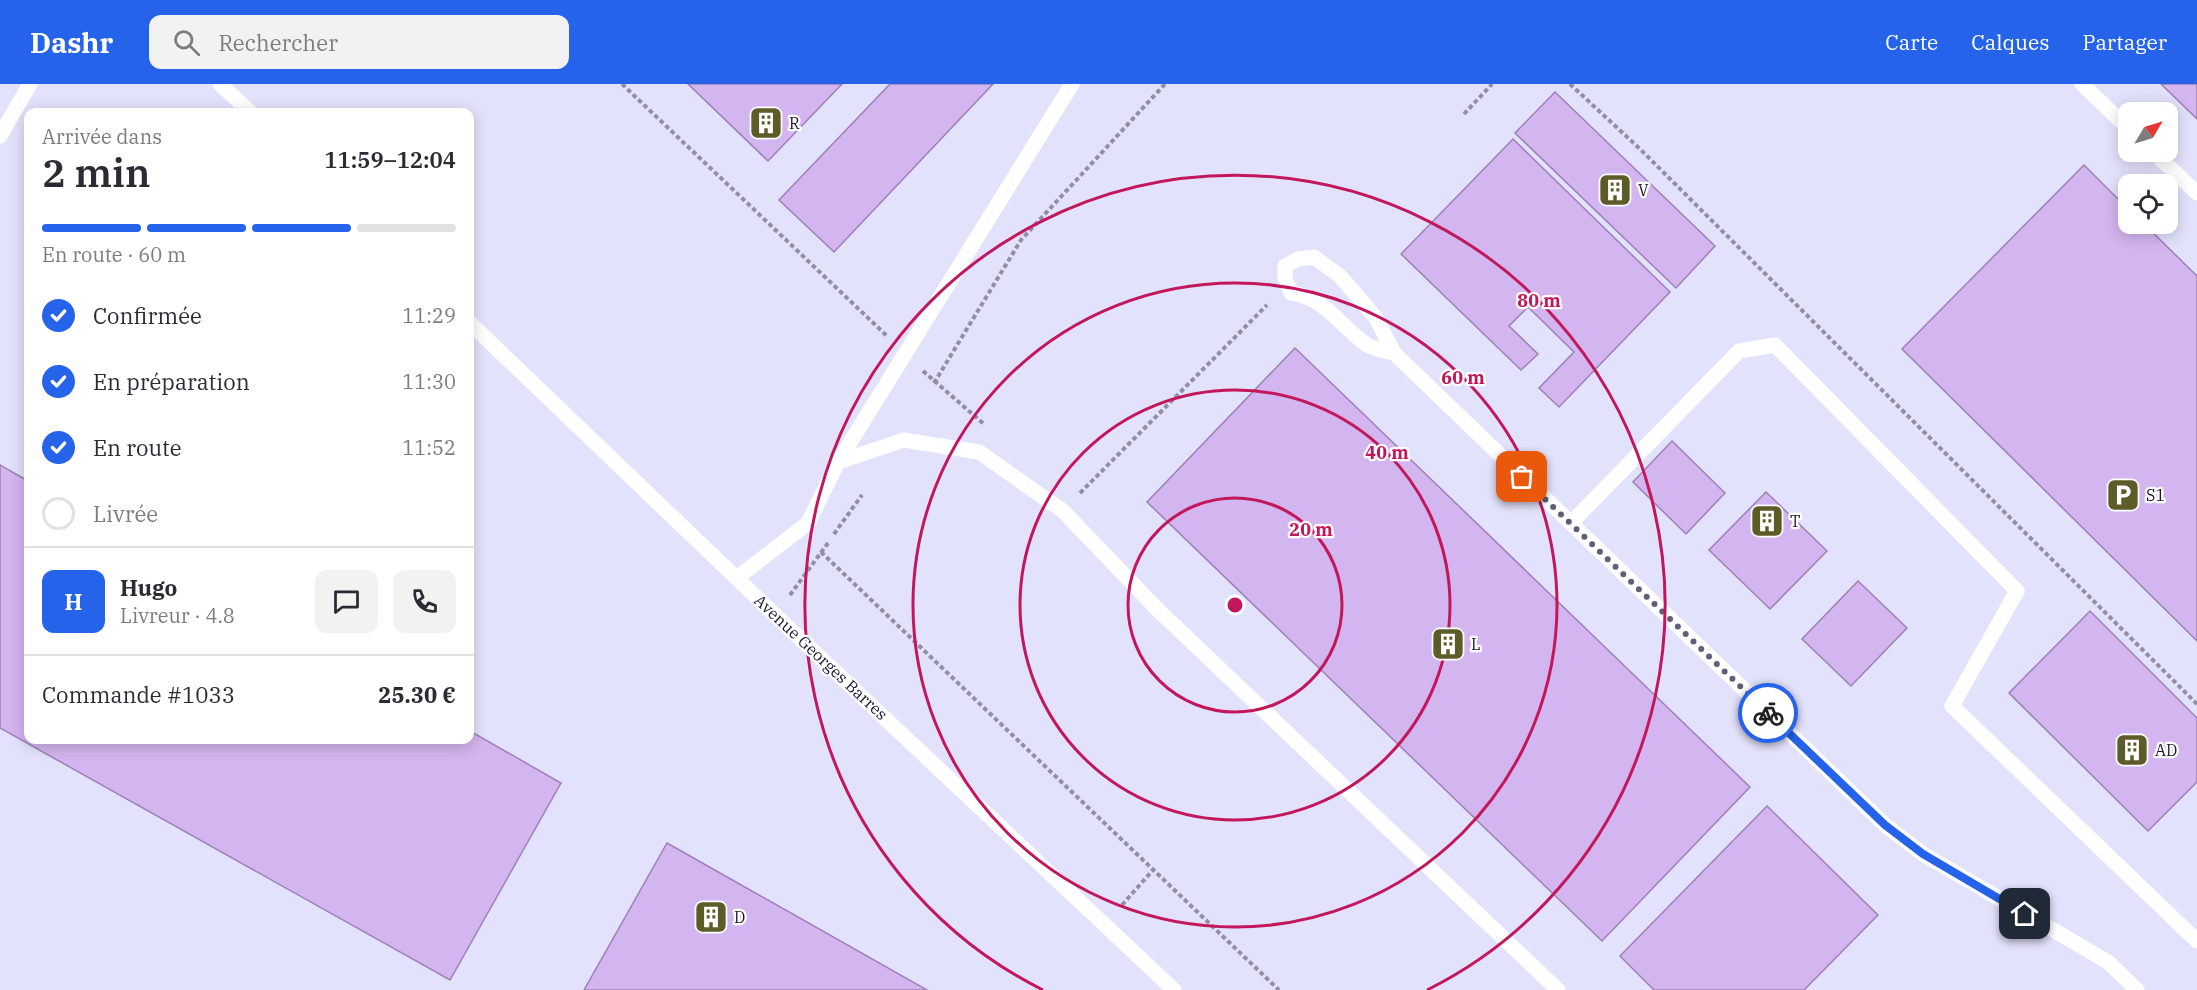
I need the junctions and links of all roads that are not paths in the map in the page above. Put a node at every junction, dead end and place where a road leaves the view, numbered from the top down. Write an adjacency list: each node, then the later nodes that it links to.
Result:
1 (30, 84): 7 (lane)
2 (220, 84): 5 (lane)
3 (1072, 84): 12 (lane)
4 (2082, 84): 6 (lane)
5 (246, 108)
6 (2118, 118)
7 (0, 136)
8 (2164, 162): 9 (lane)
9 (2197, 193)
10 (474, 327): 14 (lane, Avenue Georges Barres)
11 (1394, 353): 11 (lane); 13 (lane)
12 (838, 462): 14 (lane); 17 (lane)
13 (1570, 524): 15 (lane); 18 (lane)
14 (737, 578): 16 (lane, Avenue Georges Barres)
15 (2197, 941)
16 (1174, 990)
17 (1558, 990)
18 (2137, 990)

